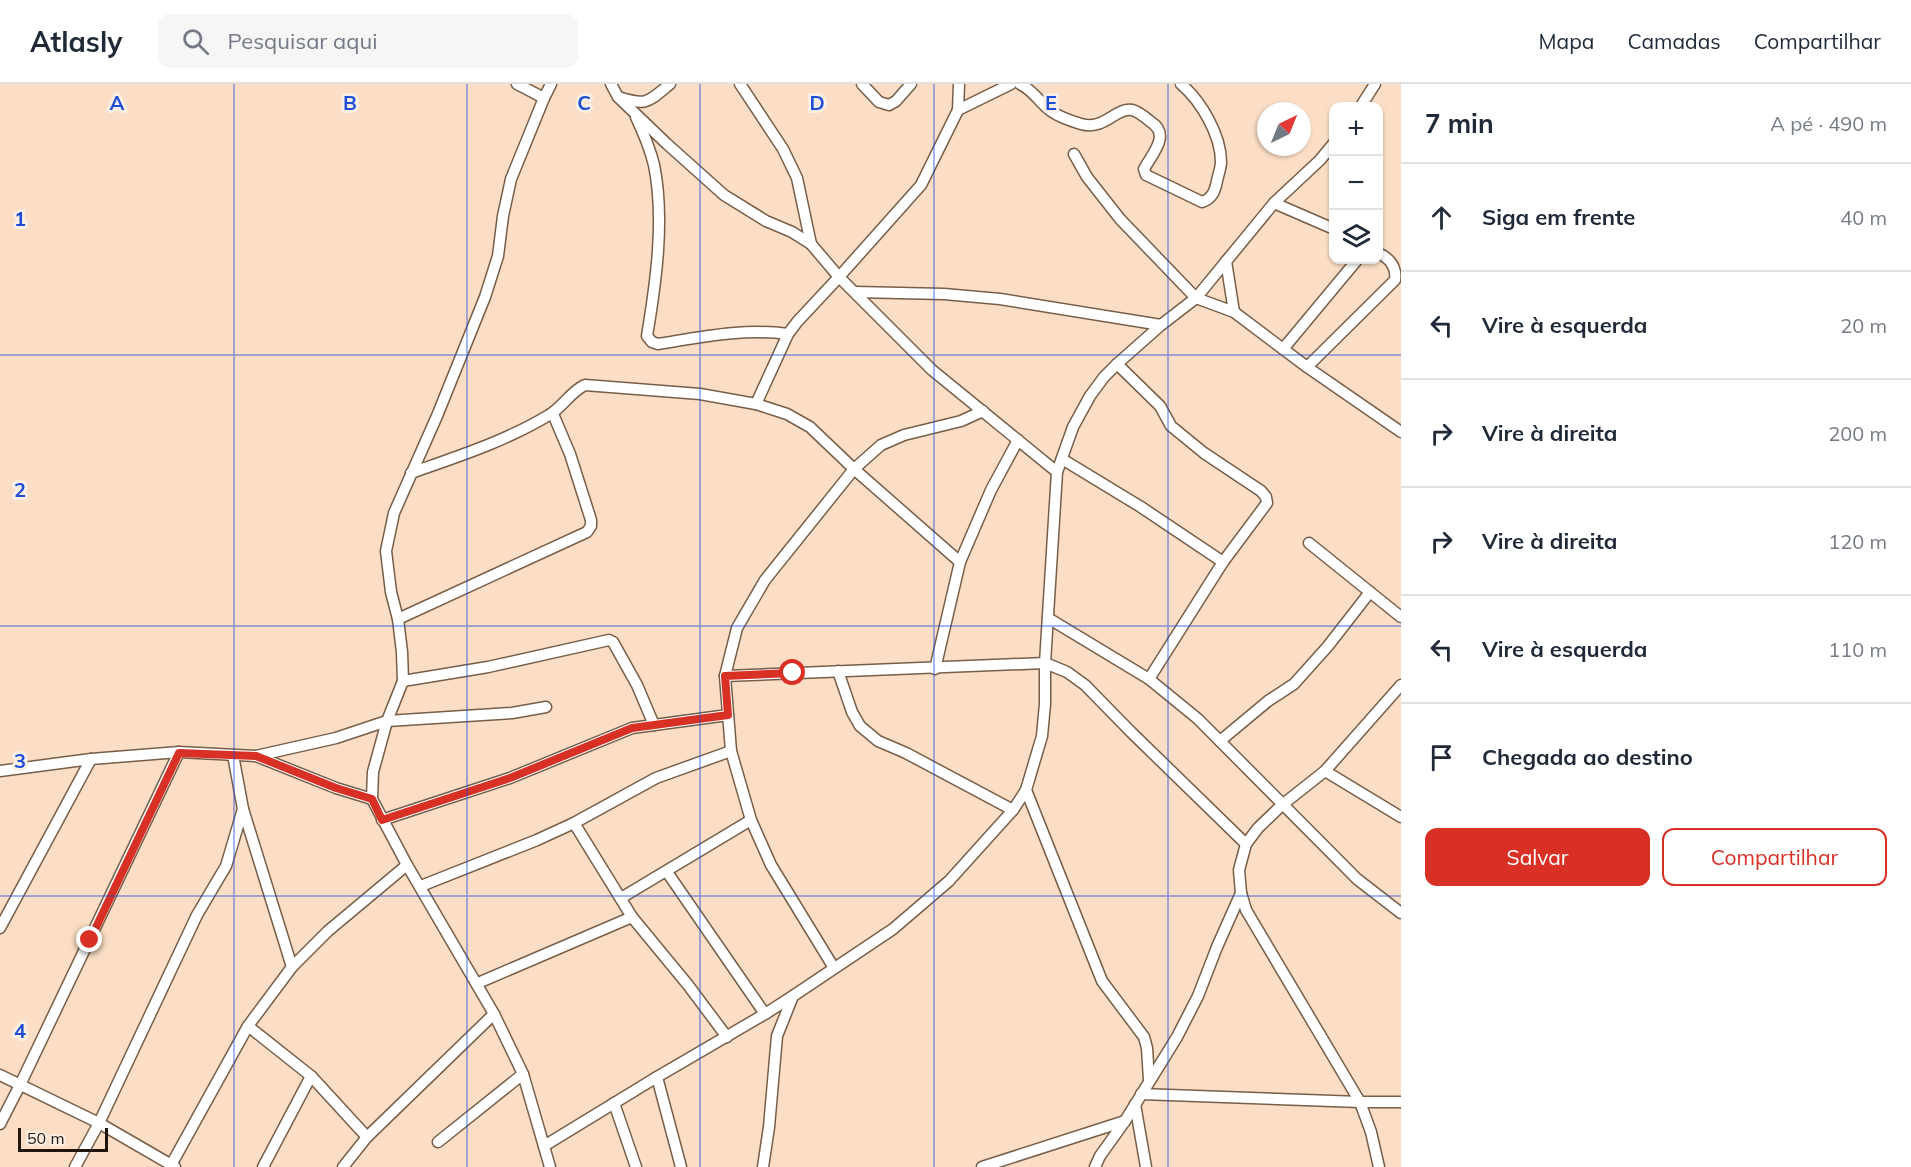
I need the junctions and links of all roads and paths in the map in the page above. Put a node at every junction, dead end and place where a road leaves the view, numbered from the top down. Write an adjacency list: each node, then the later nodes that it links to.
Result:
1 (517, 84): 14 (street)
2 (551, 84): 14 (street)
3 (611, 84): 13 (street)
4 (670, 84): 13 (street)
5 (741, 84): 22 (street)
6 (862, 84): 7 (street)
7 (911, 84)
8 (959, 84): 16 (street)
9 (1011, 84): 16 (street)
10 (1020, 84): 11 (street)
11 (1181, 84)
12 (1376, 84): 15 (street)
13 (618, 96): 17 (street)
14 (544, 98): 44 (street)
15 (1364, 102)
16 (958, 110): 27 (street)
17 (635, 113): 22 (street); 32 (street)
18 (1329, 149): 20 (street)
19 (1074, 154): 29 (street)
20 (1274, 203): 21 (street); 24 (street)
21 (1329, 227)
22 (811, 244): 27 (street)
23 (1383, 255): 25 (street)
24 (1226, 261): 29 (street); 30 (street)
25 (1397, 262): 35 (street)
26 (1354, 264): 33 (street)
27 (839, 277): 28 (street); 32 (street)
28 (855, 292): 31 (street); 37 (street)
29 (1196, 298): 30 (street); 31 (street)
30 (1234, 312): 33 (street)
31 (1161, 325): 34 (street)
32 (788, 334): 36 (street)
33 (1283, 349): 35 (street)
34 (1118, 364): 41 (street); 47 (street)
35 (1307, 367): 39 (street)
36 (756, 404): 38 (street); 42 (street)
37 (983, 411): 40 (street); 42 (street)
38 (553, 414): 44 (street); 51 (street)
39 (1401, 432)
40 (1018, 440): 43 (street); 46 (street)
41 (1062, 459): 43 (street); 47 (street)
42 (854, 469): 46 (street); 55 (street)
43 (1057, 472): 50 (street)
44 (411, 473): 51 (street)
45 (1308, 543): 48 (street)
46 (960, 562): 53 (street)
47 (1223, 562): 56 (street)
48 (1370, 592): 49 (street); 63 (street)
49 (1401, 617)
50 (1048, 618): 52 (street); 56 (street)
51 (398, 620): 57 (street)
52 (1045, 663): 53 (street); 71 (street); 80 (street)
53 (935, 669): 54 (street)
54 (838, 671): 55 (street); 75 (street)
55 (725, 676): 60 (street)
56 (1149, 678): 63 (street)
57 (403, 681): 61 (street); 62 (street)
58 (1401, 685): 70 (street)
59 (546, 706): 61 (street)
60 (728, 715): 62 (street); 64 (street)
61 (387, 721): 67 (street); 72 (street)
62 (654, 725): 77 (street)
63 (1220, 741): 73 (street)
64 (731, 751): 78 (street); 79 (street)
65 (179, 753): 66 (street); 68 (street); 102 (street)
66 (233, 755): 67 (street); 74 (street)
67 (256, 756): 72 (street)
68 (92, 759): 69 (street); 88 (street)
69 (0, 771)
70 (1324, 771): 73 (street); 76 (street)
71 (1026, 790): 75 (street); 101 (street)
72 (372, 799): 77 (street)
73 (1282, 805): 80 (street); 86 (street)
74 (243, 809): 89 (street); 108 (street)
75 (1013, 810): 90 (street)
76 (1401, 817)
77 (382, 820): 81 (street)
78 (751, 820): 82 (street); 90 (street)
79 (574, 823): 83 (street); 85 (street)
80 (1246, 843): 84 (street)
81 (407, 865): 83 (street); 89 (street)
82 (667, 872): 85 (street); 94 (street)
83 (421, 886): 91 (street)
84 (1241, 893): 101 (street); 105 (street)
85 (621, 898): 87 (street)
86 (1401, 913)
87 (632, 916): 91 (street); 96 (street)
88 (0, 928)
89 (292, 967): 95 (street)
90 (834, 968): 92 (street)
91 (478, 983): 93 (street)
92 (793, 996): 94 (street); 120 (street)
93 (494, 1014): 97 (street); 110 (street)
94 (765, 1014): 96 (street)
95 (248, 1026): 99 (street); 113 (street)
96 (727, 1036): 100 (street)
97 (523, 1074): 111 (street); 112 (street)
98 (0, 1075): 102 (street)
99 (311, 1076): 110 (street); 115 (street)
100 (657, 1077): 104 (street); 119 (street)
101 (1149, 1080): 103 (street)
102 (20, 1085): 108 (street); 109 (street)
103 (1138, 1099): 105 (street); 107 (street); 123 (street)
104 (614, 1102): 112 (street); 118 (street)
105 (1360, 1102): 106 (street); 124 (street)
106 (1401, 1102)
107 (1125, 1121): 121 (street); 122 (street)
108 (99, 1123): 113 (street); 114 (street)
109 (0, 1124)
110 (367, 1137): 116 (street)
111 (438, 1142)
112 (544, 1146): 117 (street)
113 (172, 1166)
114 (75, 1167)
115 (263, 1167)
116 (343, 1167)
117 (550, 1167)
118 (636, 1167)
119 (681, 1167)
120 (763, 1167)
121 (982, 1167)
122 (1095, 1167)
123 (1146, 1167)
124 (1379, 1167)

